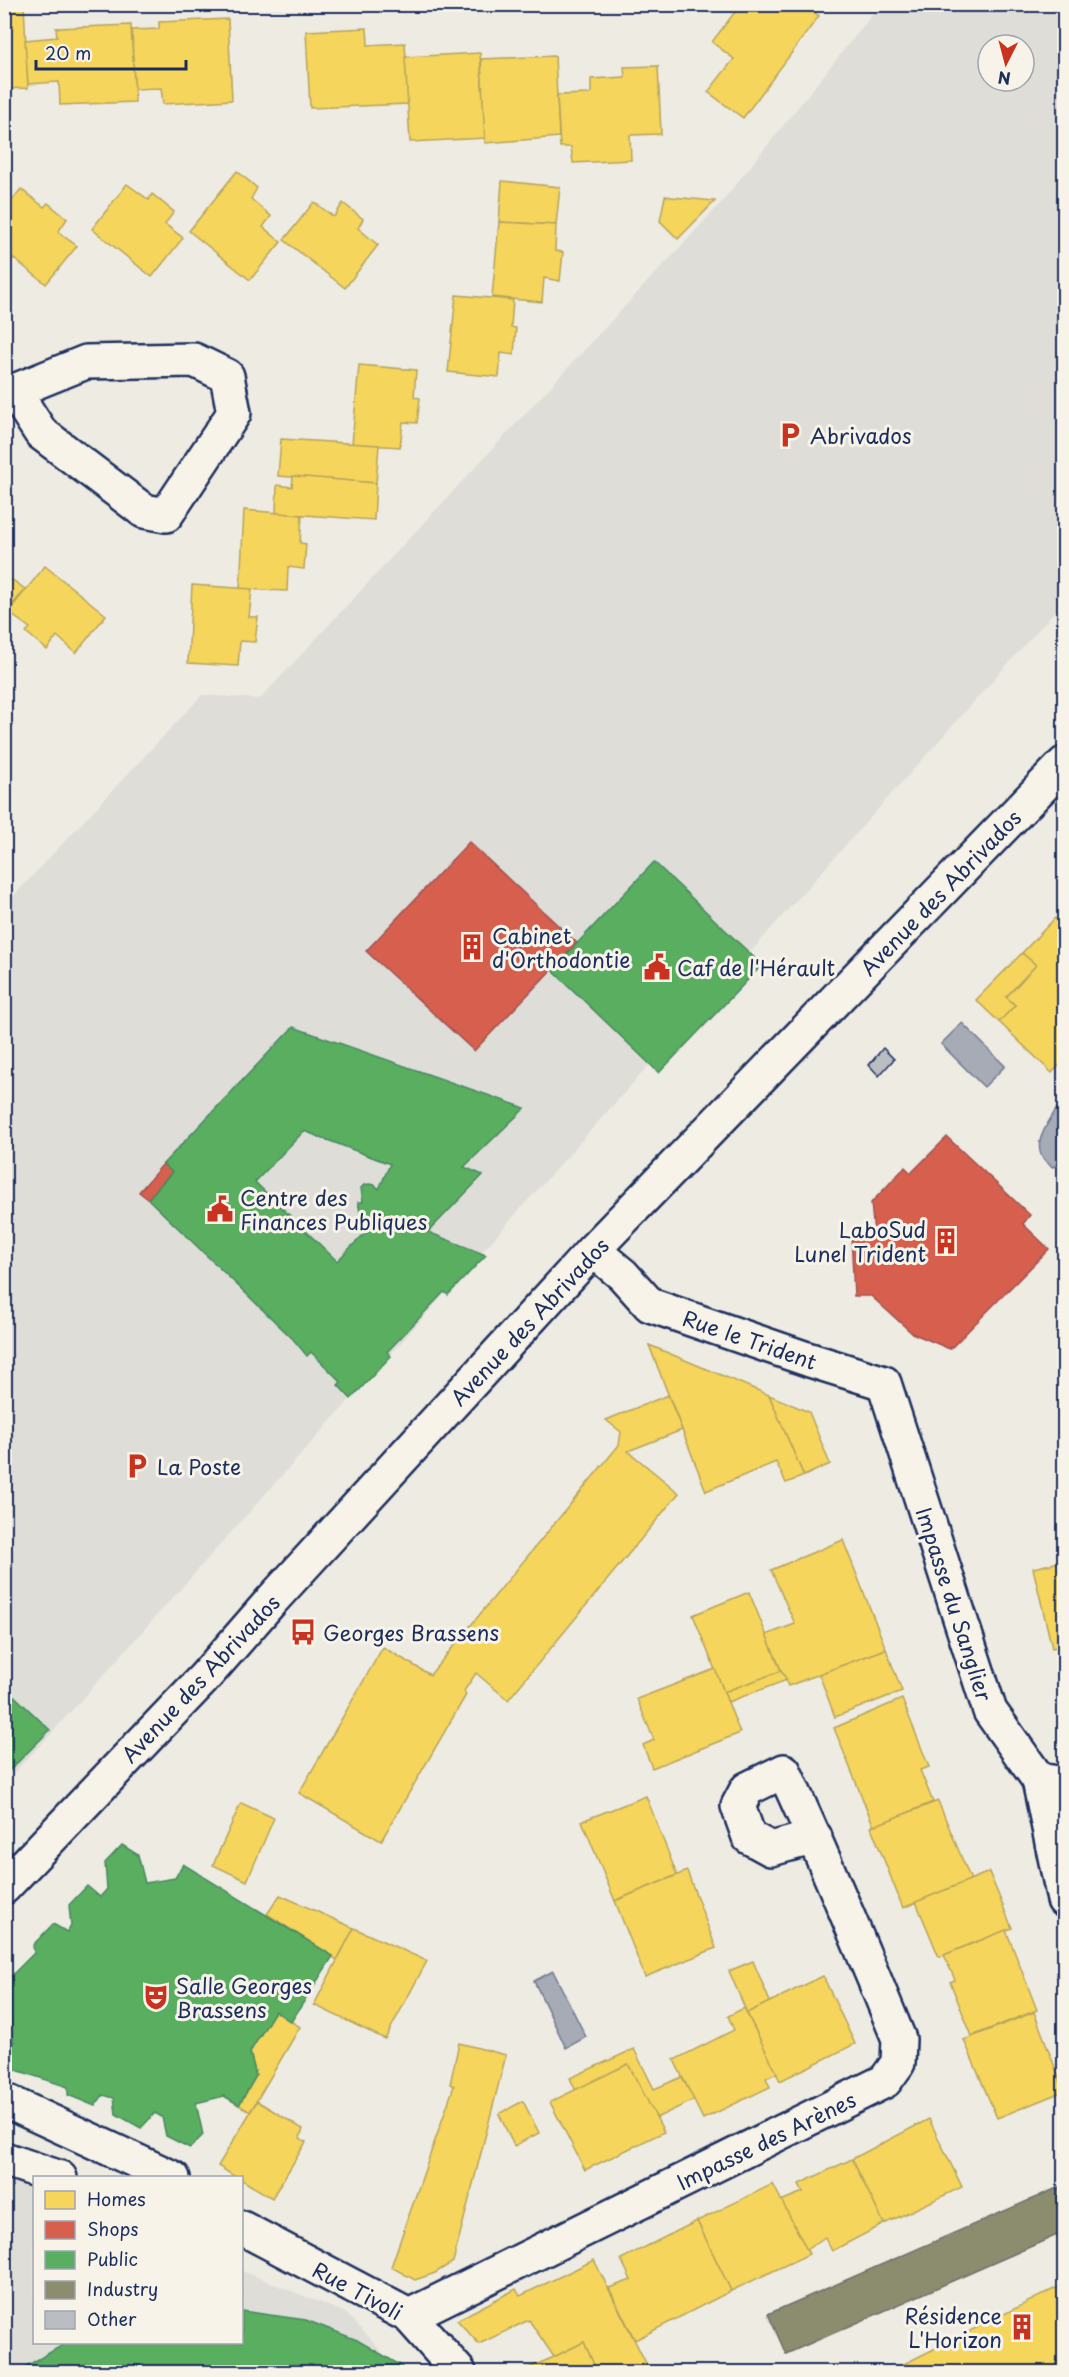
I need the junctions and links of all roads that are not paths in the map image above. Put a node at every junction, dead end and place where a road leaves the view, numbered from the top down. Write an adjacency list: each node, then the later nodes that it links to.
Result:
1 (9, 392): 1 (street)
2 (1065, 764): 3 (street, Avenue des Abrivados)
3 (593, 1250): 4 (street, Rue le Trident); 7 (street, Avenue des Abrivados)
4 (898, 1425): 5 (street, Impasse du Sanglier)
5 (1052, 1782): 8 (street)
6 (815, 1837): 14 (street, Impasse des Arènes)
7 (4, 1887)
8 (1065, 1900)
9 (4, 2100): 12 (street)
10 (4, 2159): 11 (street)
11 (54, 2176)
12 (169, 2176)
13 (243, 2229): 14 (street, Rue Tivoli)
14 (409, 2316): 15 (street, Rue Tivoli)
15 (459, 2373)

